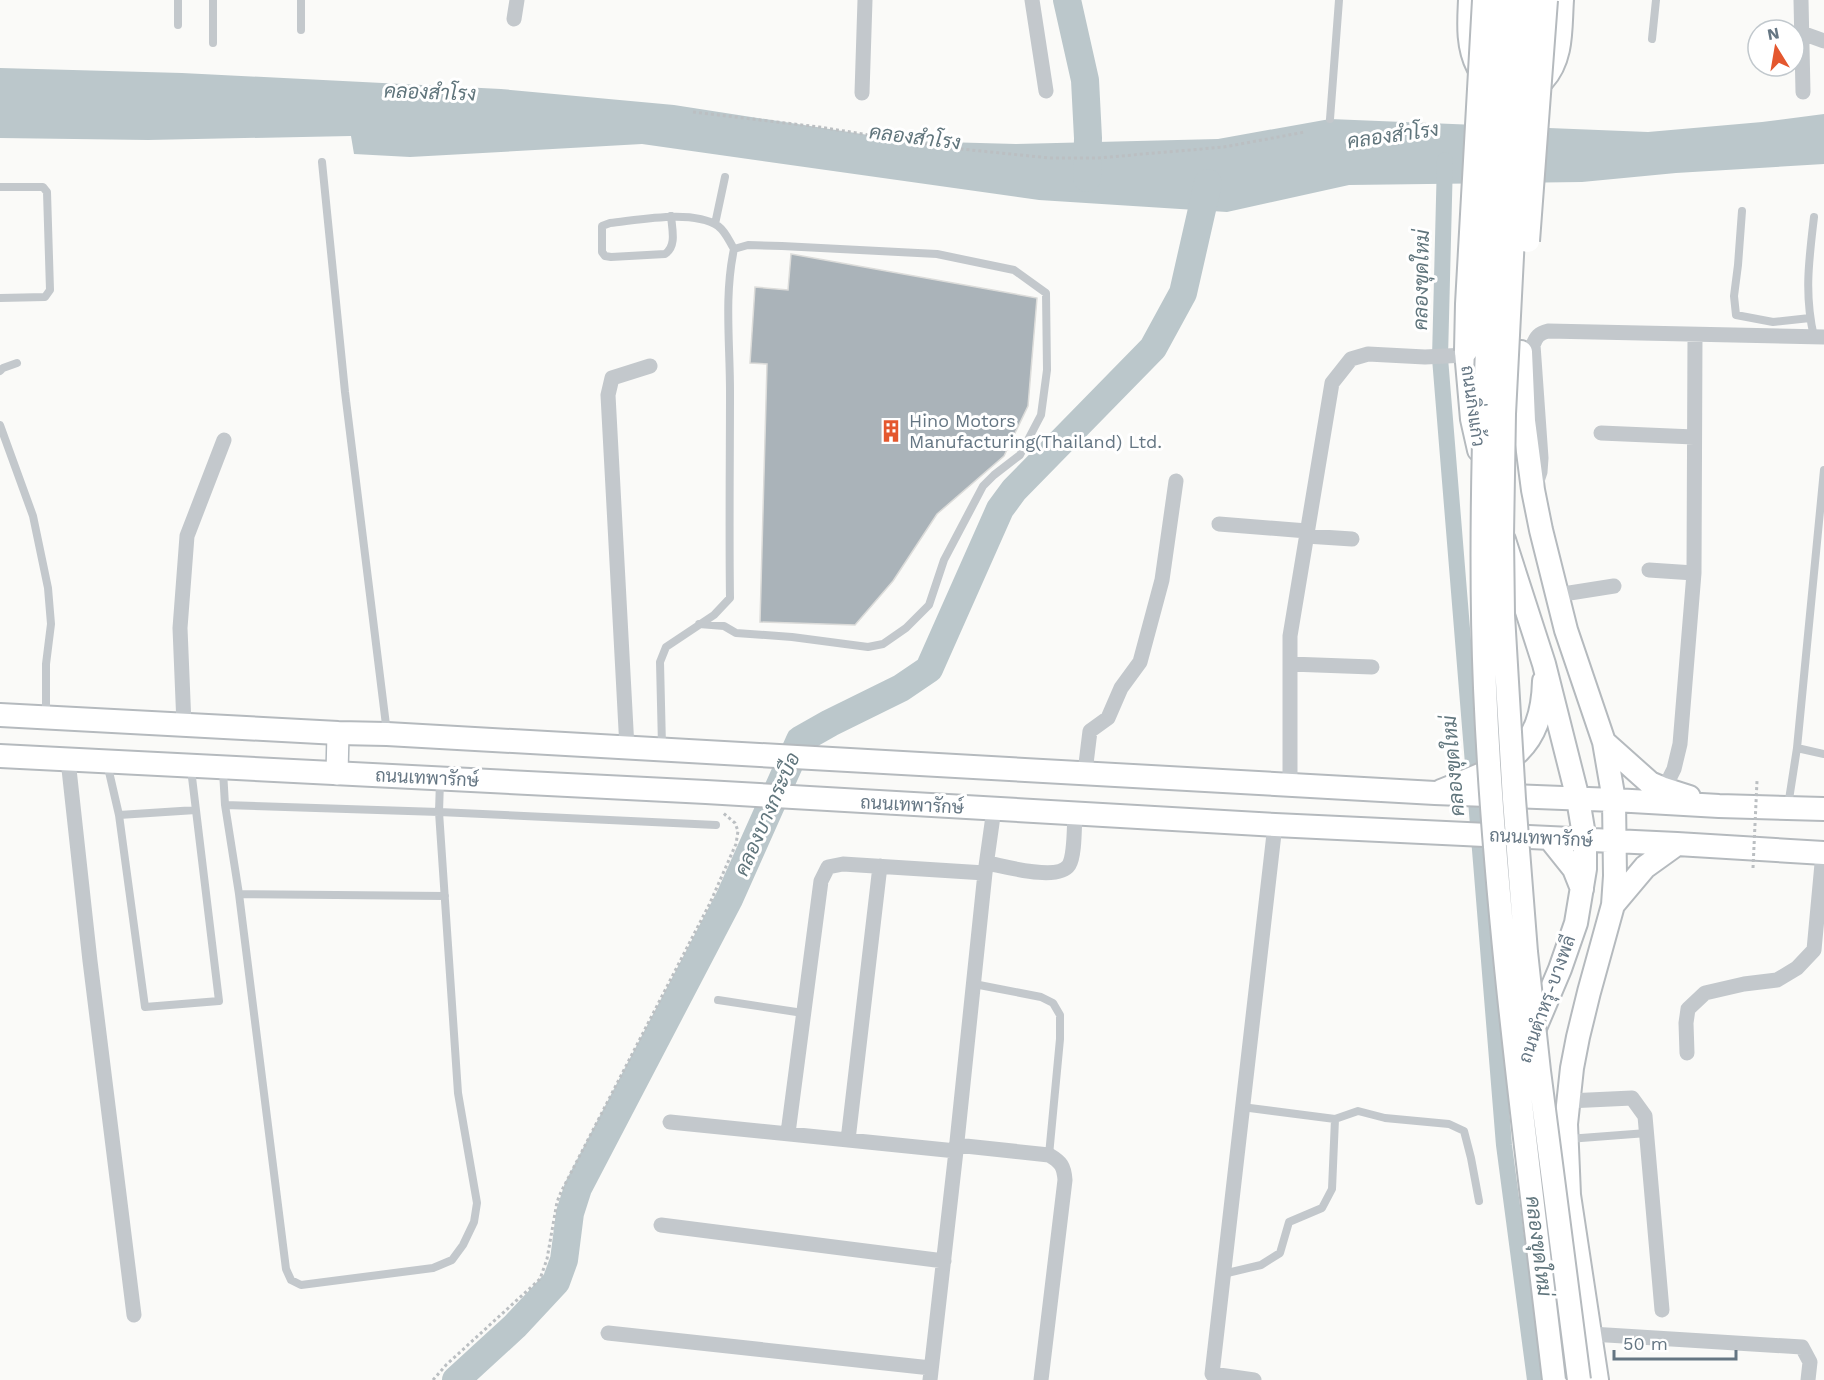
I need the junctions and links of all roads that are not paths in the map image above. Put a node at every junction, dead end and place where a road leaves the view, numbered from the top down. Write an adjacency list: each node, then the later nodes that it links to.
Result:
1 (178, 0): 18 (lane)
2 (213, 0): 23 (lane)
3 (301, 0): 19 (lane)
4 (517, 0): 17 (street)
5 (865, 0): 27 (street)
6 (1032, 0): 25 (street)
7 (1339, 0): 28 (lane)
8 (1470, 0): 13 (main road)
9 (1484, 0): 41 (main road, ถนนกิ่งแก้ว, bridge)
10 (1506, 0): 135 (main road, bridge)
11 (1525, 0): 136 (main road, bridge)
12 (1546, 0): 51 (main road, bridge)
13 (1562, 0)
14 (1656, 0): 21 (lane)
15 (1801, 0): 16 (street)
16 (1802, 18)
17 (514, 19)
18 (178, 25)
19 (301, 30)
20 (1806, 34): 22 (street)
21 (1652, 39)
22 (1824, 41)
23 (213, 43)
24 (1803, 78): 26 (street)
25 (1046, 91)
26 (1803, 92)
27 (862, 93)
28 (1330, 119)
29 (322, 162): 67 (lane)
30 (725, 177): 35 (lane)
31 (0, 187): 37 (lane)
32 (1742, 211): 38 (lane)
33 (671, 216): 33 (lane); 35 (lane)
34 (1814, 217): 38 (lane)
35 (715, 224): 36 (lane)
36 (734, 249): 59 (lane); 59 (lane)
37 (0, 298)
38 (1809, 318): 40 (lane)
39 (1695, 335): 40 (street); 47 (street); 51 (street)
40 (1819, 337)
41 (1460, 353): 53 (street); 61 (main road, ถนนกิ่งแก้ว)
42 (17, 363): 44 (lane)
43 (650, 366): 69 (street)
44 (0, 371)
45 (0, 425): 64 (lane)
46 (1601, 433): 47 (street)
47 (1694, 437): 56 (street)
48 (224, 440): 65 (street)
49 (1824, 470): 70 (lane)
50 (1176, 481): 78 (street)
51 (1533, 490): 58 (main road)
52 (1219, 524): 53 (street)
53 (1307, 534): 54 (street); 60 (street)
54 (1352, 539)
55 (1649, 570): 56 (street)
56 (1694, 573): 82 (street)
57 (1614, 586): 58 (street)
58 (1557, 595): 68 (main road)
59 (699, 624): 71 (lane)
60 (1290, 664): 62 (street); 81 (street)
61 (1545, 664): 83 (main road); 84 (main road, ถนนกิ่งแก้ว)
62 (1372, 667)
63 (0, 715): 64 (main road)
64 (46, 718): 65 (main road)
65 (184, 725): 66 (main road)
66 (338, 733): 67 (main road); 79 (main road)
67 (387, 734): 69 (main road)
68 (1604, 742): 82 (main road); 85 (main road)
69 (627, 748): 71 (main road)
70 (1797, 748): 72 (lane); 88 (lane)
71 (662, 750): 78 (main road)
72 (1824, 754)
73 (0, 756): 74 (main road, ถนนเทพารักษ์)
74 (68, 760): 75 (main road, ถนนเทพารักษ์); 127 (street)
75 (107, 761): 76 (main road, ถนนเทพารักษ์); 94 (lane)
76 (190, 765): 77 (main road, ถนนเทพารักษ์); 91 (lane)
77 (222, 766): 79 (main road, ถนนเทพารักษ์); 86 (lane)
78 (1085, 772): 81 (main road)
79 (337, 774): 80 (main road, ถนนเทพารักษ์)
80 (440, 779): 89 (main road, ถนนเทพารักษ์); 92 (lane)
81 (1290, 785): 83 (main road)
82 (1664, 789): 87 (main road)
83 (1435, 793): 84 (main road, bridge)
84 (1578, 799): 85 (main road); 98 (main road, ถนนตำหรุ-บางพลี)
85 (1614, 800): 87 (main road); 99 (main road, ถนนตำหรุ-บางพลี)
86 (225, 805): 92 (lane); 105 (lane)
87 (1719, 806): 88 (main road)
88 (1787, 807): 90 (main road)
89 (994, 809): 93 (main road, ถนนเทพารักษ์); 103 (street)
90 (1824, 809)
91 (196, 810): 94 (lane); 94 (lane)
92 (439, 812): 95 (lane); 106 (lane)
93 (1075, 814): 96 (main road, ถนนเทพารักษ์); 103 (street)
94 (119, 815)
95 (716, 825)
96 (1275, 825): 97 (main road, ถนนเทพารักษ์, bridge); 113 (street)
97 (1550, 839): 98 (main road, ถนนเทพารักษ์); 104 (main road)
98 (1585, 841): 99 (main road, ถนนเทพารักษ์); 104 (main road, ถนนตำหรุ-บางพลี)
99 (1615, 842): 100 (main road, ถนนเทพารักษ์); 107 (main road, ถนนตำหรุ-บางพลี)
100 (1677, 844): 101 (main road, ถนนเทพารักษ์); 107 (main road)
101 (1824, 853): 111 (street)
102 (880, 866): 103 (street); 110 (street); 119 (street)
103 (986, 868): 108 (street)
104 (1582, 889): 134 (main road, ถนนตำหรุ-บางพลี, bridge)
105 (239, 894): 106 (lane); 106 (lane)
106 (445, 896)
107 (1613, 904): 112 (main road, ถนนตำหรุ-บางพลี)
108 (974, 984): 120 (street); 121 (lane)
109 (718, 1000): 110 (lane)
110 (803, 1013): 116 (street)
111 (1687, 1053)
112 (1568, 1101): 117 (street); 118 (main road, ถนนตำหรุ-บางพลี)
113 (1242, 1107): 114 (lane); 125 (street)
114 (1335, 1119): 122 (lane); 125 (lane)
115 (670, 1122): 116 (street)
116 (788, 1133): 119 (street)
117 (1647, 1133): 118 (lane); 126 (street)
118 (1566, 1139): 129 (main road, ถนนตำหรุ-บางพลี)
119 (848, 1140): 120 (street)
120 (956, 1148): 121 (street); 124 (street)
121 (1048, 1155): 132 (street)
122 (1479, 1201)
123 (661, 1225): 124 (street)
124 (944, 1261): 130 (street)
125 (1223, 1274): 131 (street)
126 (1662, 1310)
127 (134, 1315)
128 (608, 1334): 130 (street)
129 (1591, 1334): 137 (main road, ถนนตำหรุ-บางพลี); 138 (street)
130 (930, 1374)
131 (1211, 1377): 133 (street)
132 (1041, 1380)
133 (1254, 1380)
134 (1543, 1380)
135 (1554, 1380)
136 (1578, 1380)
137 (1597, 1380)
138 (1808, 1380)

